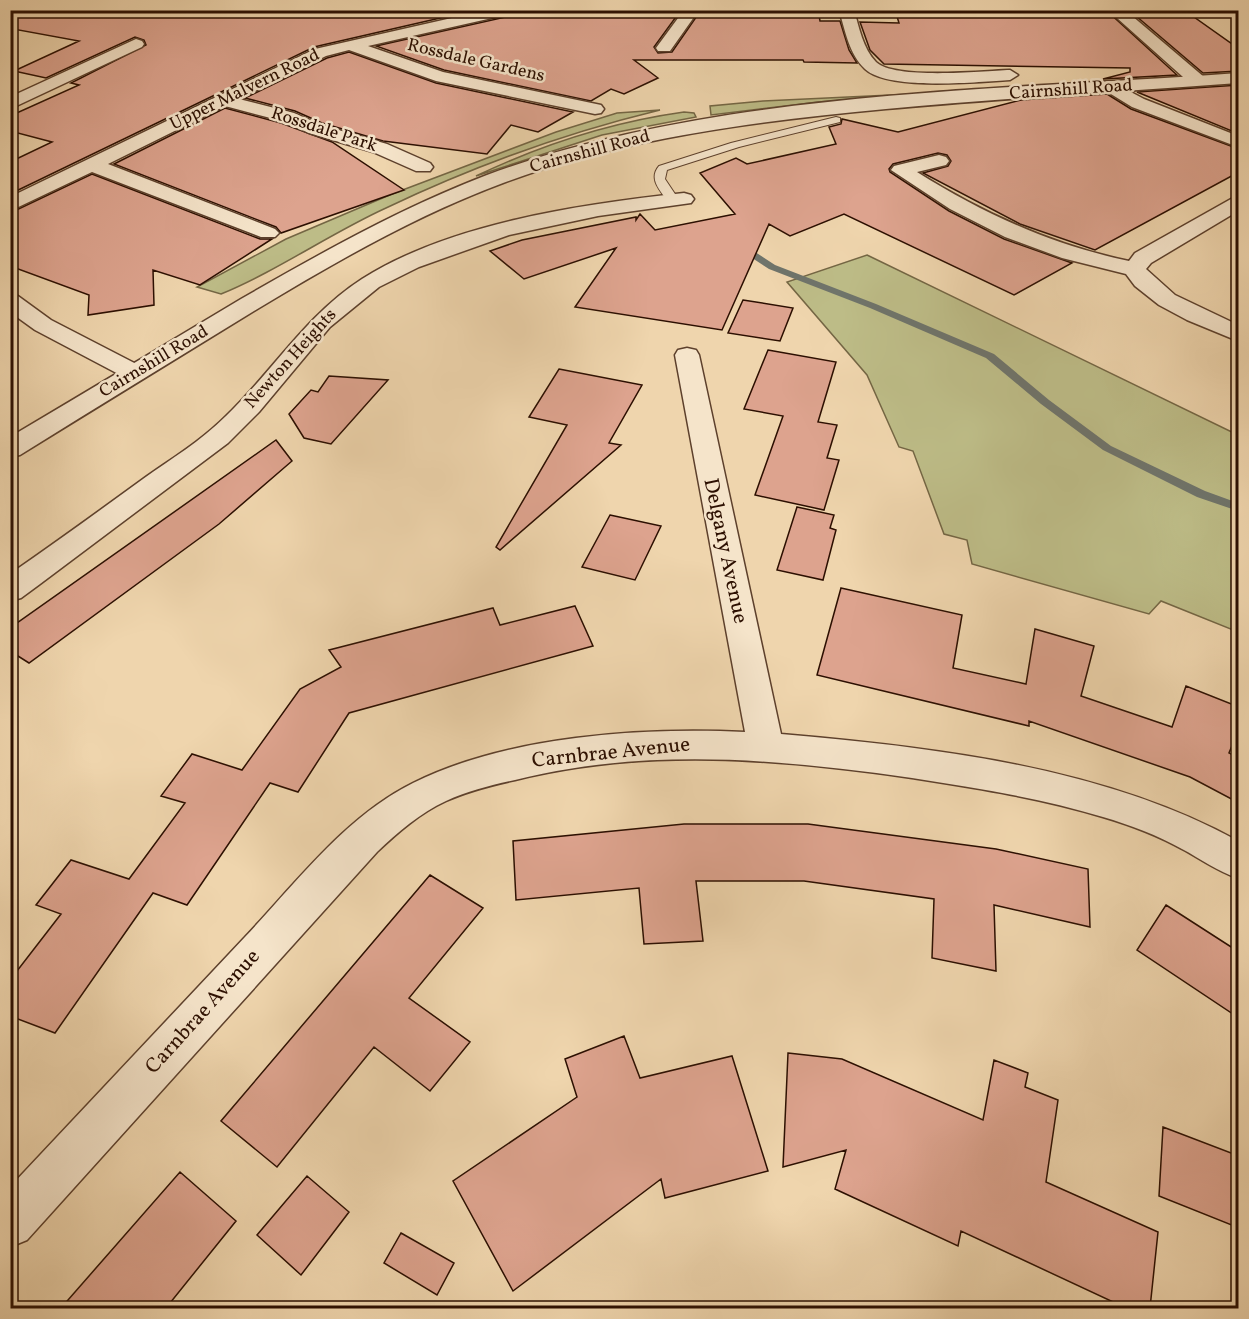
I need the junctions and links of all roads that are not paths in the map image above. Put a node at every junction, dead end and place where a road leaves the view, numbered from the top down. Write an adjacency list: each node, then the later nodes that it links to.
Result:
1 (510, 10): 6 (street, Upper Malvern Road)
2 (692, 10): 9 (street)
3 (846, 10): 10 (street)
4 (1115, 10): 12 (street)
5 (390, 18): 6 (street)
6 (410, 32): 8 (street, Upper Malvern Road)
7 (136, 44): 15 (street)
8 (350, 45): 14 (street, Upper Malvern Road); 16 (street, Rossdale Gardens)
9 (664, 48)
10 (1010, 75)
11 (1239, 78): 12 (street, Cairnshill Road)
12 (1198, 81): 13 (street, Cairnshill Road)
13 (1112, 87): 18 (street); 30 (street, Cairnshill Road)
14 (222, 100): 20 (street, Upper Malvern Road); 21 (street, Rossdale Park)
15 (10, 104)
16 (595, 109)
17 (836, 120): 22 (lane)
18 (1239, 142)
19 (939, 160): 26 (street)
20 (92, 165): 24 (street, Upper Malvern Road); 25 (street)
21 (423, 167)
22 (678, 199): 32 (street, Newton Heights)
23 (1239, 203): 26 (street)
24 (10, 206)
25 (268, 233)
26 (1134, 269): 28 (street)
27 (10, 301): 30 (street)
28 (1239, 334)
29 (687, 355): 33 (street, Delgany Avenue)
30 (135, 373): 31 (street, Cairnshill Road)
31 (10, 449)
32 (10, 590)
33 (766, 747): 34 (street, Carnbrae Avenue); 35 (street, Carnbrae Avenue)
34 (1239, 861)
35 (10, 1223)

